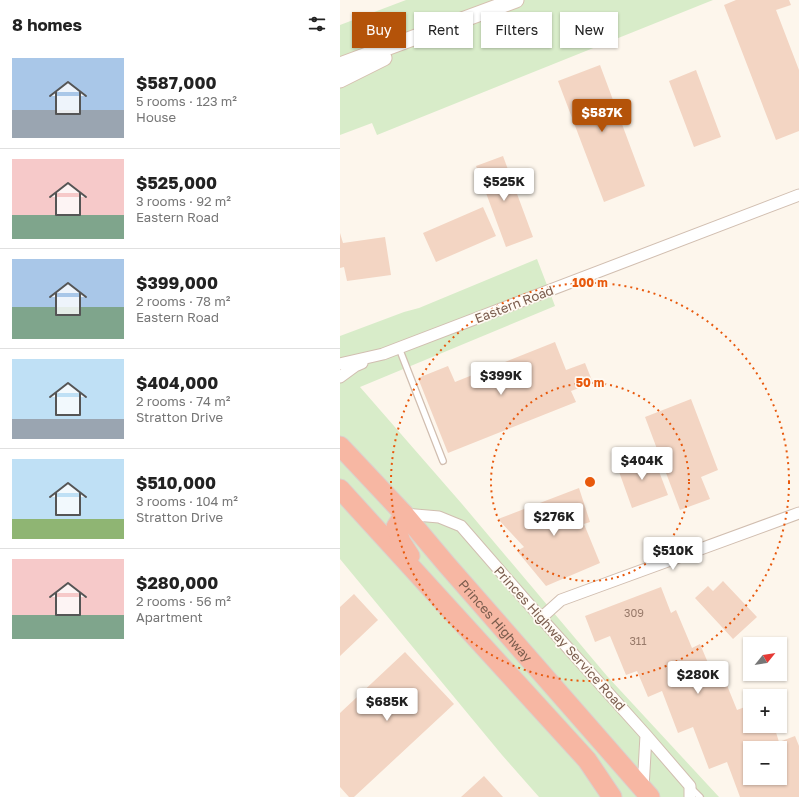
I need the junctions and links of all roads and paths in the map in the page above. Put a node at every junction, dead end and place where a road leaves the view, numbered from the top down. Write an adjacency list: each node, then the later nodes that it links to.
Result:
1 (516, 0): 2 (main road)
2 (473, 16)
3 (414, 38): 5 (main road)
4 (414, 43): 6 (main road)
5 (340, 65)
6 (340, 80)
7 (799, 194): 8 (street, Eastern Road)
8 (399, 348): 9 (street, Eastern Road); 15 (lane)
9 (383, 354): 10 (street, Eastern Road); 11 (street)
10 (340, 364)
11 (356, 366): 12 (street); 13 (street)
12 (340, 377)
13 (340, 386)
14 (340, 446): 19 (highway, Princes Highway)
15 (442, 461)
16 (340, 489): 20 (highway, Princes Highway)
17 (340, 503): 20 (main road)
18 (799, 513): 22 (street)
19 (404, 514): 21 (highway); 22 (street, Princes Highway Service Road); 25 (highway, Princes Highway)
20 (365, 517): 21 (highway, Princes Highway)
21 (427, 585): 26 (highway, Princes Highway)
22 (541, 618): 23 (street, Princes Highway Service Road)
23 (646, 735): 24 (street, Princes Highway Service Road); 25 (street)
24 (690, 792): 27 (lane)
25 (647, 793)
26 (612, 797)
27 (700, 797)

